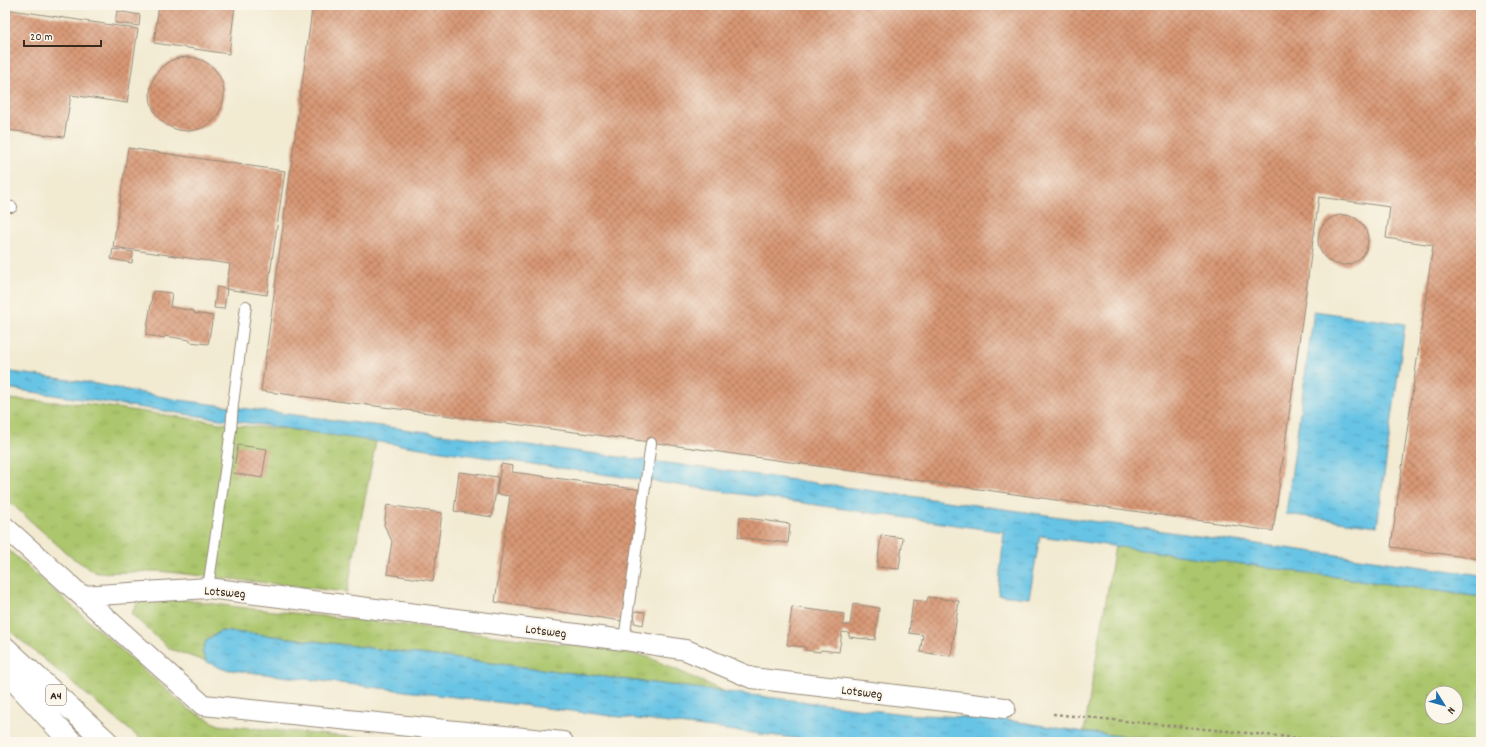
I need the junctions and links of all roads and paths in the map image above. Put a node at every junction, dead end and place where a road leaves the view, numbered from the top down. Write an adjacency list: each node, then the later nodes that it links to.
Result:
1 (246, 306): 4 (lane)
2 (651, 444): 6 (lane)
3 (5, 527): 5 (street)
4 (208, 588): 5 (street, Lotsweg); 6 (street, Lotsweg)
5 (82, 596): 13 (street)
6 (624, 640): 9 (street, Lotsweg)
7 (5, 648): 12 (highway, A4)
8 (5, 670): 11 (highway, A4)
9 (1005, 708)
10 (1053, 714): 14 (path)
11 (71, 742)
12 (107, 742)
13 (563, 742)
14 (1338, 742)

